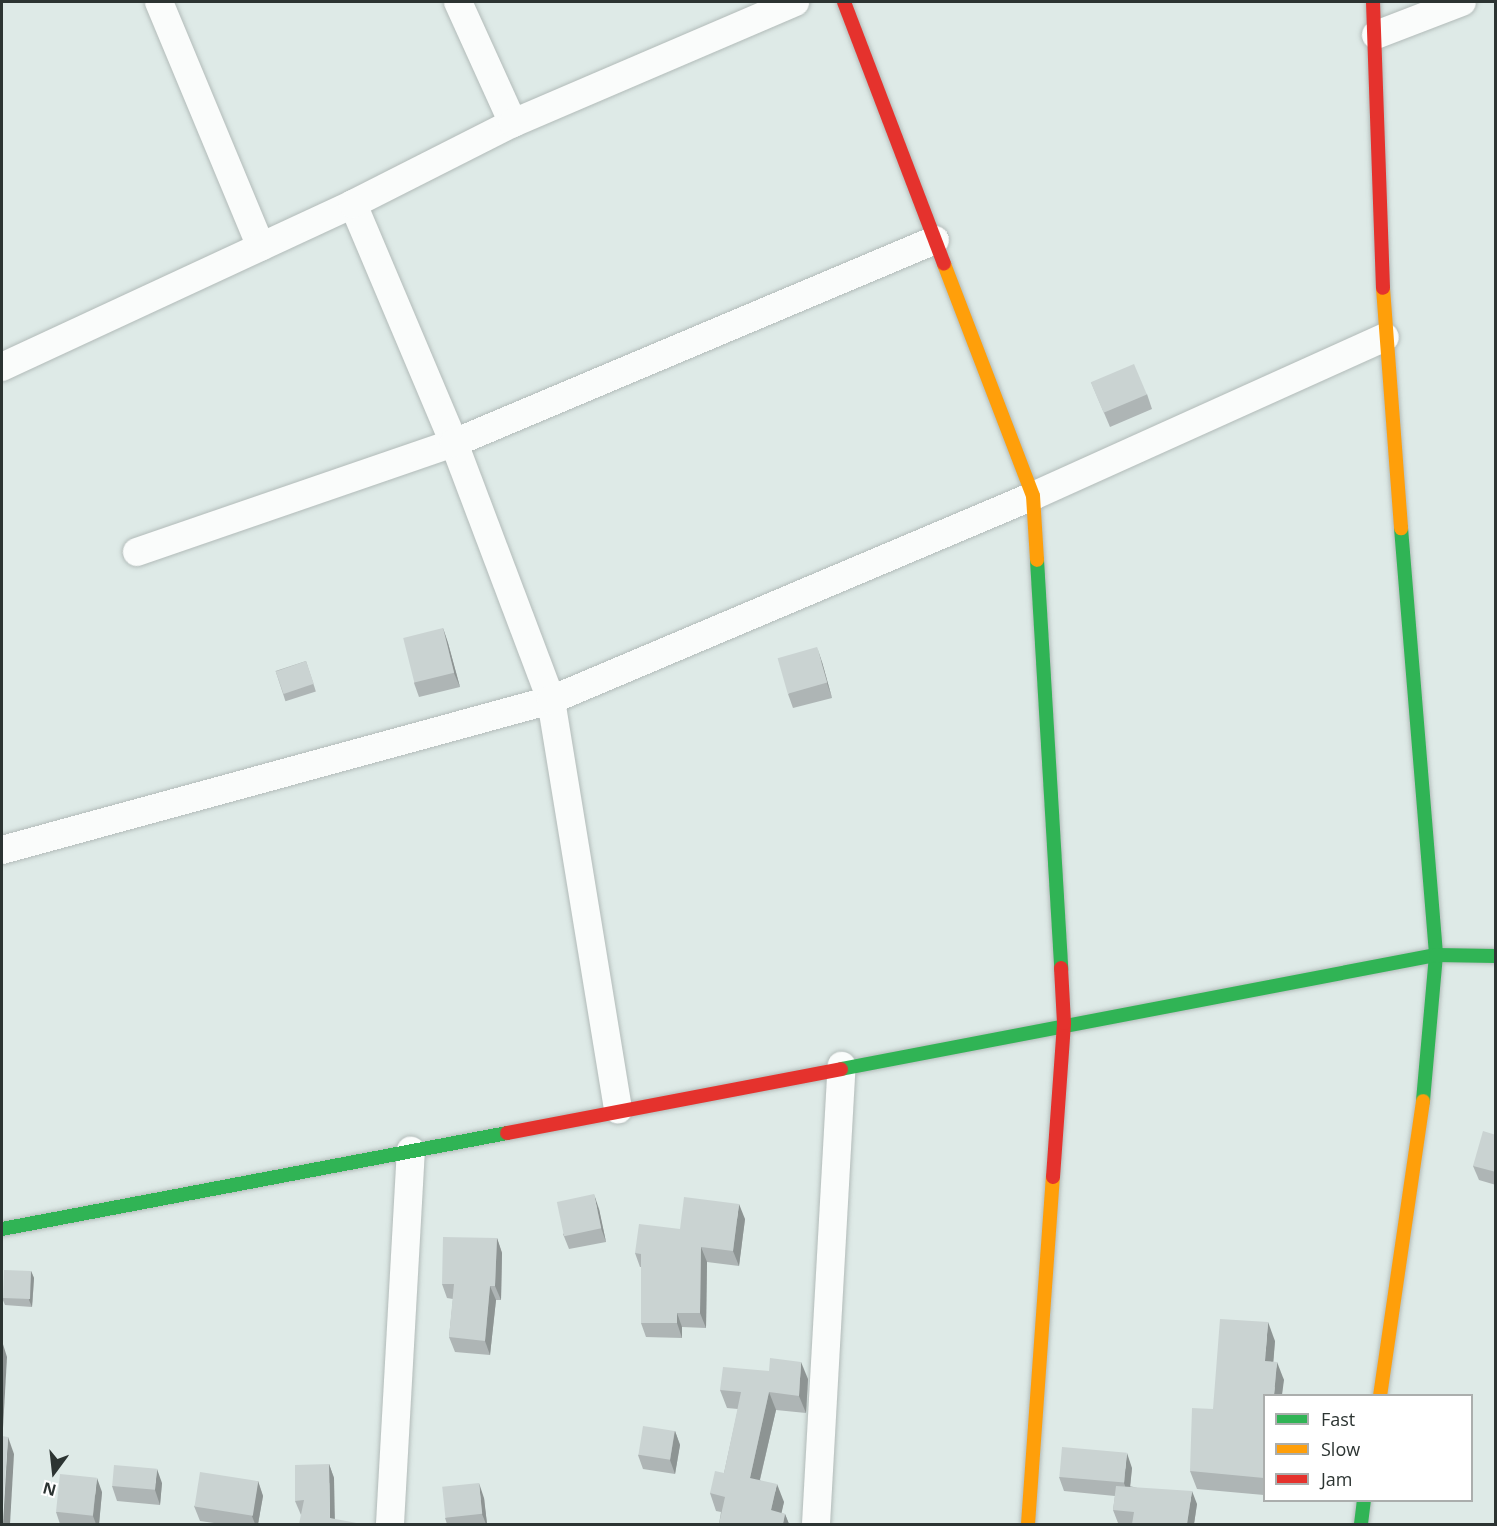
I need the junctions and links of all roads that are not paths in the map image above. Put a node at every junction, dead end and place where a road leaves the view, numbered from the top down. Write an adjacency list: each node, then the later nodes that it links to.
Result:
1 (159, 2): 11 (street)
2 (458, 2): 8 (street)
3 (795, 2): 8 (street)
4 (844, 2): 10 (street)
5 (1373, 2): 7 (street)
6 (1462, 2): 7 (street)
7 (1376, 35): 12 (street)
8 (513, 123): 9 (street)
9 (354, 204): 11 (street); 14 (street)
10 (935, 240): 14 (street); 15 (street)
11 (261, 247): 13 (street)
12 (1385, 337): 15 (street); 19 (street)
13 (2, 367)
14 (454, 443): 16 (street); 17 (street)
15 (1033, 496): 17 (street); 21 (street)
16 (137, 552)
17 (551, 700): 18 (street); 23 (street)
18 (2, 850)
19 (1436, 955): 20 (street); 21 (street); 26 (street)
20 (1496, 956)
21 (1064, 1023): 22 (street); 30 (street)
22 (842, 1066): 23 (street); 29 (street)
23 (618, 1110): 24 (street)
24 (411, 1151): 25 (street); 28 (street)
25 (2, 1229)
26 (1380, 1394)
27 (1364, 1502): 31 (street)
28 (390, 1524)
29 (816, 1524)
30 (1028, 1524)
31 (1361, 1524)

